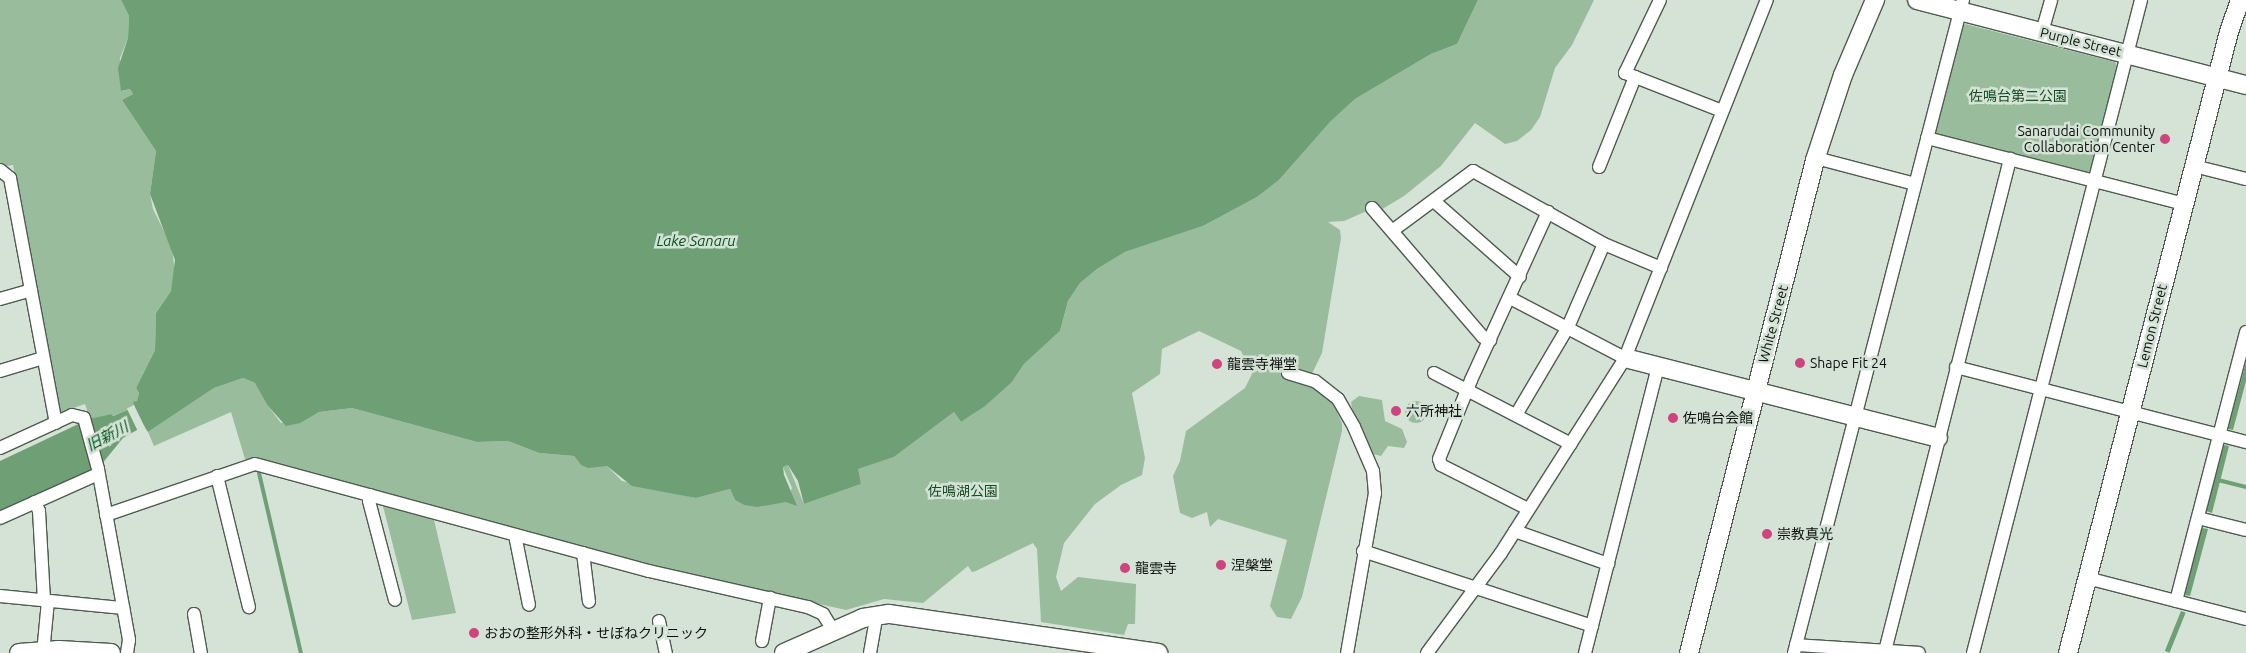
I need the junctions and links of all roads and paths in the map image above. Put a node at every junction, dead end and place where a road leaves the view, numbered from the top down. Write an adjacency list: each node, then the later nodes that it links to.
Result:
1 (1660, 0): 11 (street)
2 (1767, 0): 14 (street)
3 (1874, 0): 16 (street, White Street)
4 (1917, 0): 8 (street, Purple Street)
5 (2051, 0): 9 (street)
6 (2140, 0): 10 (street)
7 (2240, 0): 12 (street, Lemon Street)
8 (1961, 5): 9 (street, Purple Street); 15 (street)
9 (2042, 32): 10 (street, Purple Street)
10 (2127, 54): 12 (street, Purple Street); 22 (street)
11 (1634, 77): 14 (street); 19 (street)
12 (2217, 77): 13 (street, Purple Street); 18 (street, Lemon Street)
13 (2246, 84)
14 (1722, 111): 30 (street)
15 (1927, 138): 17 (street); 23 (street)
16 (1816, 158): 23 (street); 48 (street, White Street)
17 (2010, 159): 22 (street); 42 (street)
18 (2194, 166): 21 (street); 25 (street, Lemon Street)
19 (1599, 167)
20 (0, 170): 32 (street)
21 (2246, 179)
22 (2094, 181): 25 (street); 46 (street)
23 (1915, 184): 51 (street)
24 (1435, 202): 27 (street); 28 (street); 31 (street)
25 (2184, 204): 49 (street, Lemon Street)
26 (1372, 208): 28 (street)
27 (1548, 212): 29 (street); 31 (street)
28 (1392, 231): 37 (street)
29 (1604, 244): 30 (street); 35 (street)
30 (1661, 268): 40 (street)
31 (1520, 277): 33 (street)
32 (30, 290): 34 (street); 39 (street)
33 (1510, 298): 35 (street); 37 (street)
34 (0, 299)
35 (1568, 327): 40 (street); 50 (street)
36 (2246, 332): 38 (street)
37 (1490, 340): 47 (street)
38 (2243, 352): 53 (street)
39 (43, 358): 43 (street); 52 (street)
40 (1625, 358): 41 (street); 56 (street)
41 (1658, 366): 48 (street); 71 (street)
42 (1956, 367): 46 (street); 54 (street)
43 (0, 371)
44 (1288, 373): 69 (street)
45 (1434, 373): 47 (street)
46 (2040, 389): 49 (street); 106 (street)
47 (1467, 390): 50 (street); 62 (street)
48 (1755, 391): 51 (street); 104 (street, White Street)
49 (2130, 412): 53 (street); 72 (street, Lemon Street)
50 (1516, 415): 56 (street)
51 (1855, 417): 54 (street); 90 (street)
52 (56, 423): 57 (street); 58 (street)
53 (2220, 435): 55 (street); 65 (street)
54 (1938, 438): 91 (street)
55 (2246, 442)
56 (1571, 444): 62 (street)
57 (0, 448)
58 (98, 472): 61 (street); 63 (street)
59 (217, 476): 60 (street); 63 (street); 81 (street)
60 (370, 495): 68 (street); 76 (street)
61 (35, 502): 64 (street); 77 (street)
62 (1528, 509): 67 (street)
63 (106, 516): 82 (street)
64 (0, 518)
65 (2198, 518): 66 (street); 78 (street)
66 (2246, 530)
67 (1515, 531): 71 (street); 73 (street)
68 (515, 534): 70 (street); 80 (street)
69 (1362, 550): 73 (street); 101 (street)
70 (583, 553): 75 (street); 79 (street)
71 (1608, 564): 87 (street)
72 (2087, 578): 78 (street); 107 (street, Lemon Street)
73 (1476, 587): 87 (street); 102 (street)
74 (0, 596): 77 (street)
75 (770, 598): 88 (street); 89 (street)
76 (395, 600)
77 (46, 601): 82 (street); 92 (street)
78 (2176, 601): 85 (street)
79 (589, 602)
80 (530, 605)
81 (249, 606)
82 (123, 608): 95 (street)
83 (194, 614): 96 (street)
84 (877, 615): 88 (street); 99 (street); 100 (street)
85 (2246, 619)
86 (659, 621): 97 (street)
87 (1592, 626): 103 (street)
88 (833, 630): 98 (street)
89 (762, 640)
90 (1795, 649): 91 (street)
91 (1885, 651): 105 (street)
92 (43, 652): 93 (street); 94 (street)
93 (19, 653)
94 (111, 653)
95 (127, 653)
96 (201, 653)
97 (666, 653)
98 (784, 653)
99 (870, 653)
100 (1158, 653)
101 (1347, 653)
102 (1427, 653)
103 (1585, 653)
104 (1689, 653)
105 (1919, 653)
106 (1973, 653)
107 (2068, 653)

